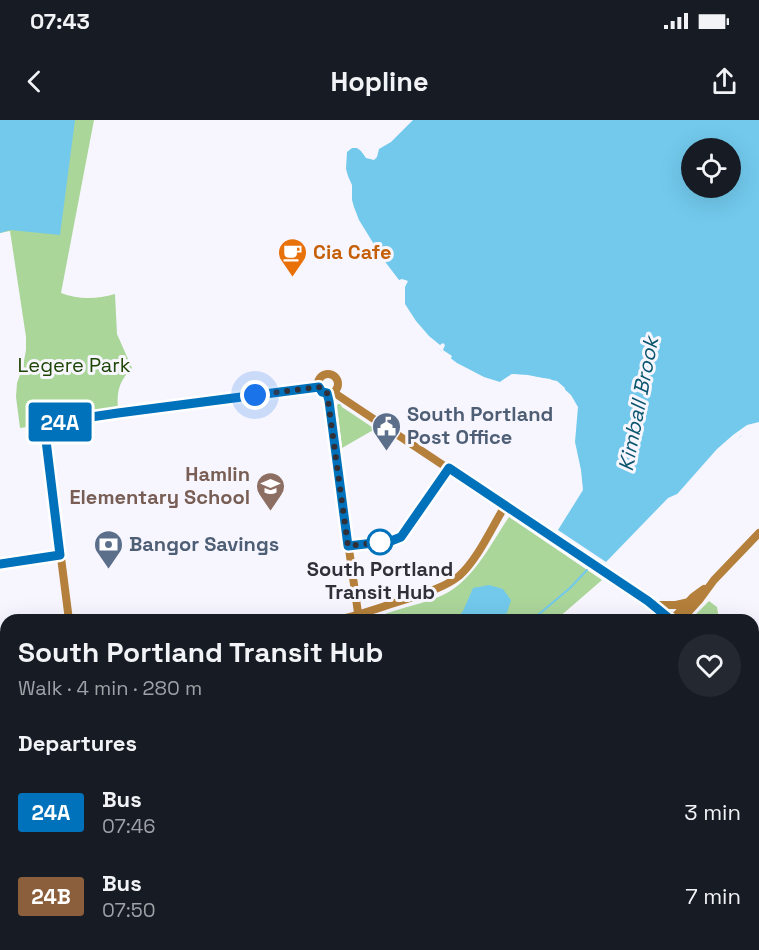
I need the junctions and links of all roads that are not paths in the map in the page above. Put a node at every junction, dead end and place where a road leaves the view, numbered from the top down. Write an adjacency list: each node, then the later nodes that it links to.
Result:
1 (319, 387): 2 (street); 2 (street); 8 (street)
2 (330, 393): 3 (street); 9 (street)
3 (506, 506): 7 (street); 10 (street)
4 (759, 533): 5 (street)
5 (714, 580): 6 (street); 13 (street)
6 (689, 602): 7 (street); 12 (street)
7 (654, 605): 11 (street)
8 (68, 614)
9 (359, 614)
10 (367, 614)
11 (665, 614)
12 (678, 614)
13 (686, 614)

